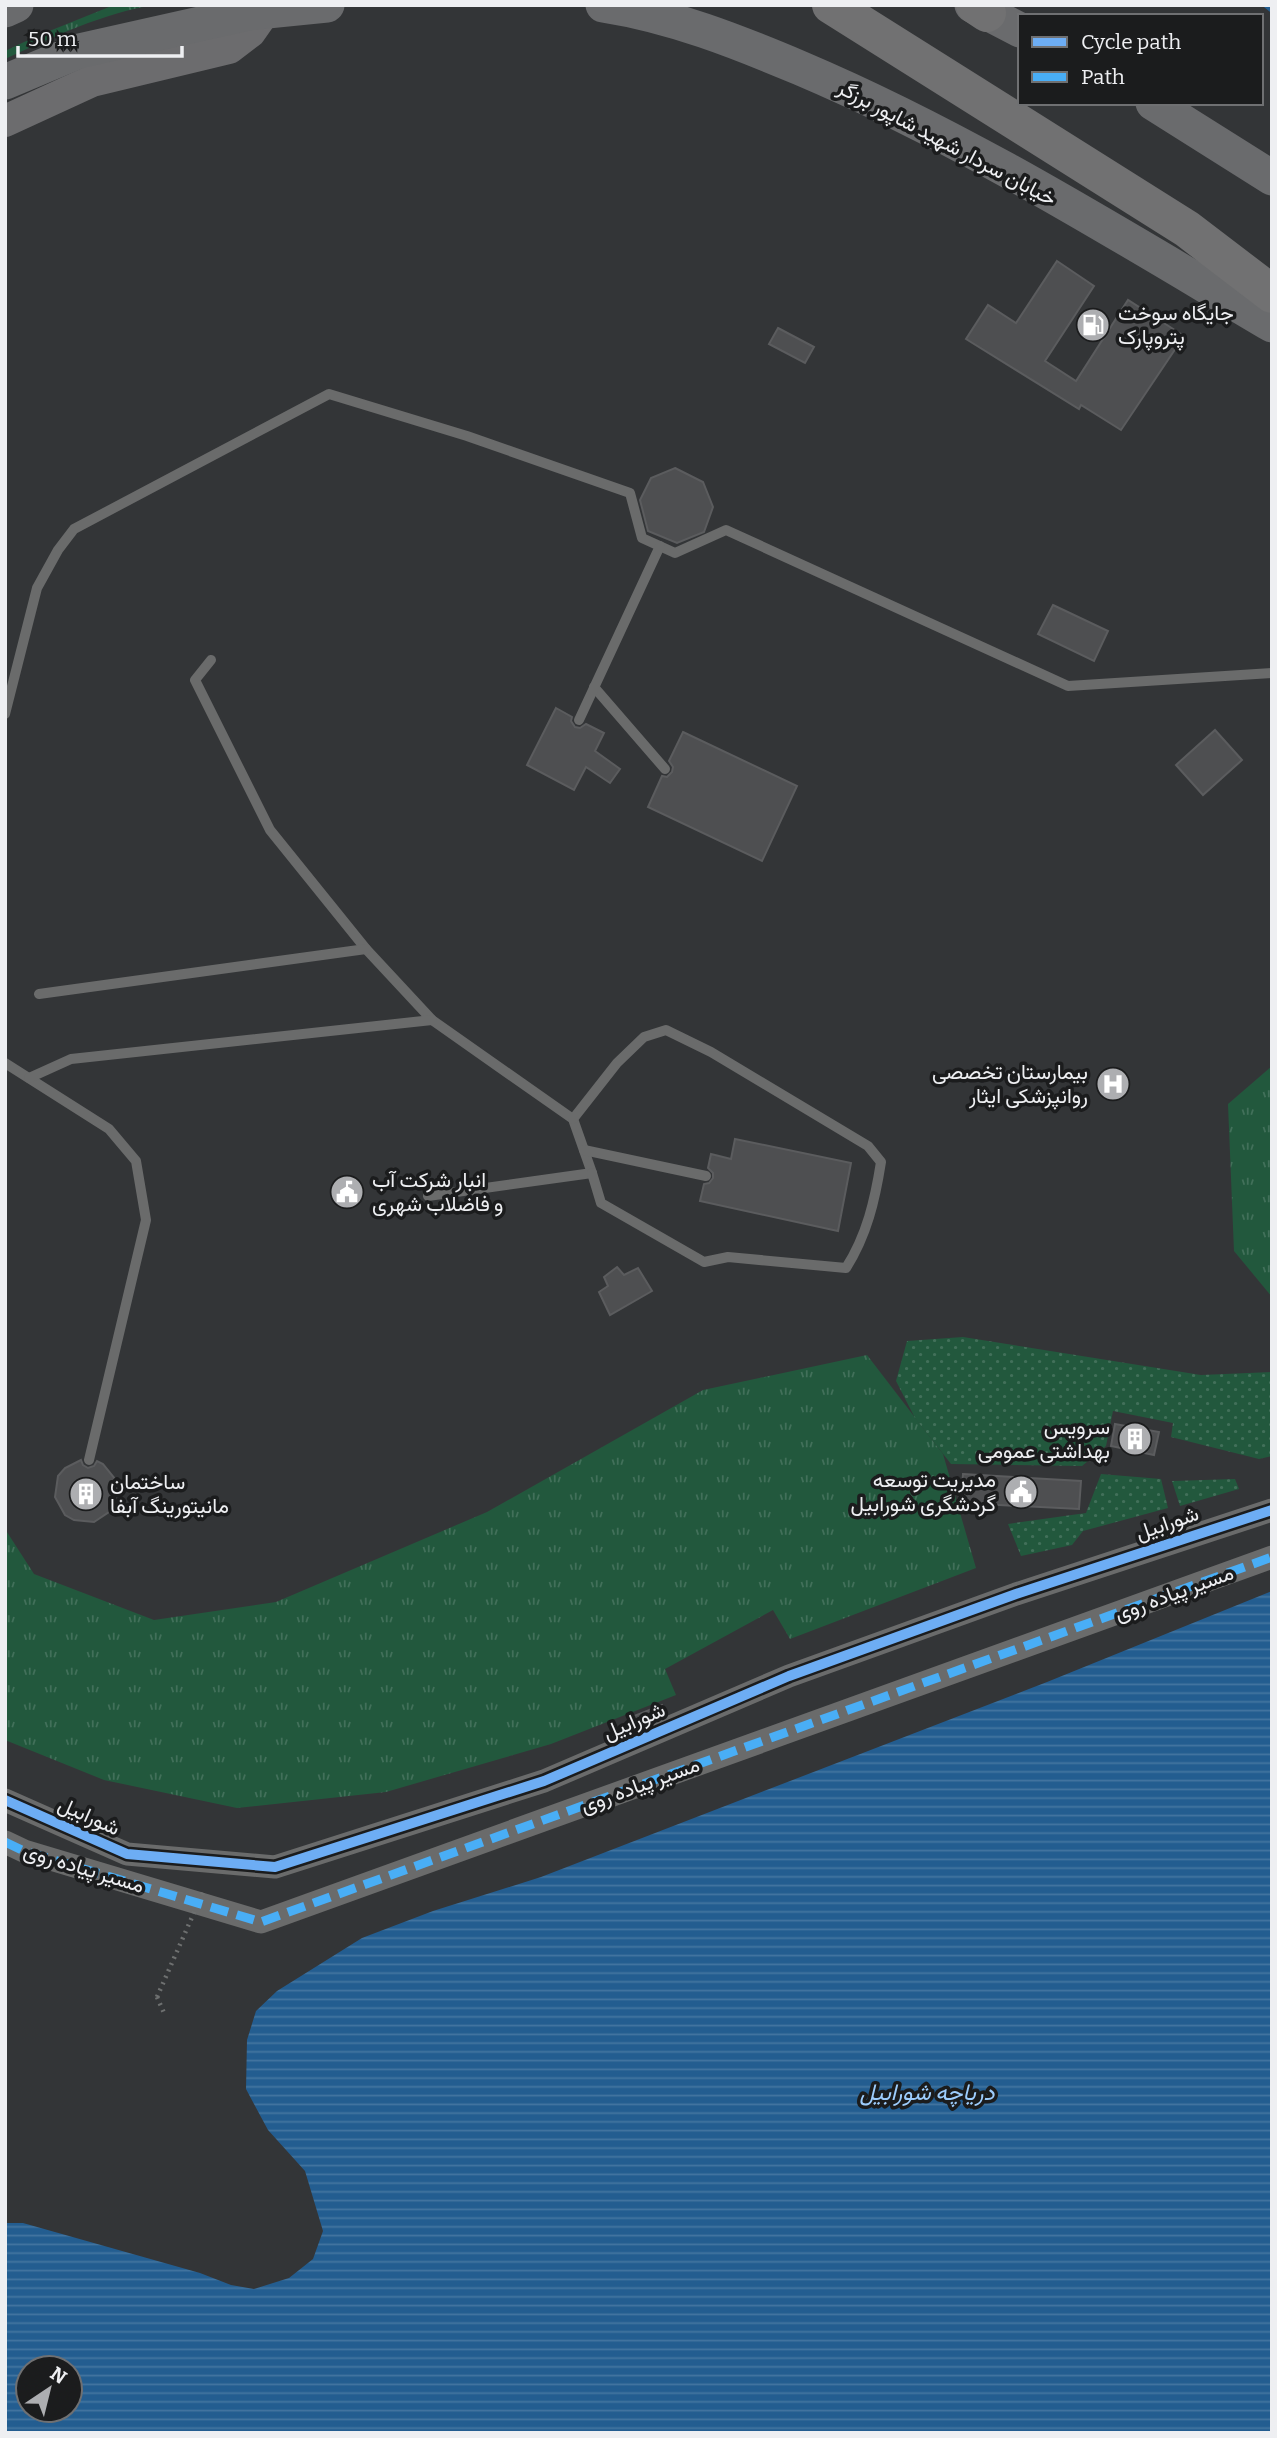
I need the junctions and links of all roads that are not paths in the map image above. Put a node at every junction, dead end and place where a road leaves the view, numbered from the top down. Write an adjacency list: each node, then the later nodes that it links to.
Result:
1 (16, 5): 5 (main road)
2 (327, 5): 6 (main road)
3 (603, 5): 12 (main road, خیابان سردار شهید شاپور برزگر)
4 (831, 5): 11 (highway)
5 (5, 10)
6 (264, 12): 7 (main road); 9 (main road)
7 (5, 82)
8 (1156, 105): 10 (main road)
9 (5, 121)
10 (1272, 178)
11 (1272, 294)
12 (1272, 325)
13 (660, 546): 15 (lane); 16 (lane); 17 (lane)
14 (211, 660): 20 (lane)
15 (1272, 673)
16 (594, 687): 18 (lane); 19 (lane)
17 (5, 714)
18 (579, 720)
19 (665, 769)
20 (366, 949): 21 (lane); 22 (lane)
21 (39, 994)
22 (432, 1020): 24 (lane); 25 (lane)
23 (5, 1063): 24 (lane)
24 (29, 1078): 30 (lane)
25 (573, 1119): 26 (lane); 27 (lane)
26 (584, 1150): 27 (lane); 28 (lane)
27 (592, 1173): 29 (lane)
28 (706, 1176)
29 (428, 1196)
30 (89, 1460)
31 (1272, 1510): 33 (street, شورابیل)
32 (1272, 1557): 34 (street, مسیر پیاده روی)
33 (5, 1800)
34 (5, 1842)

